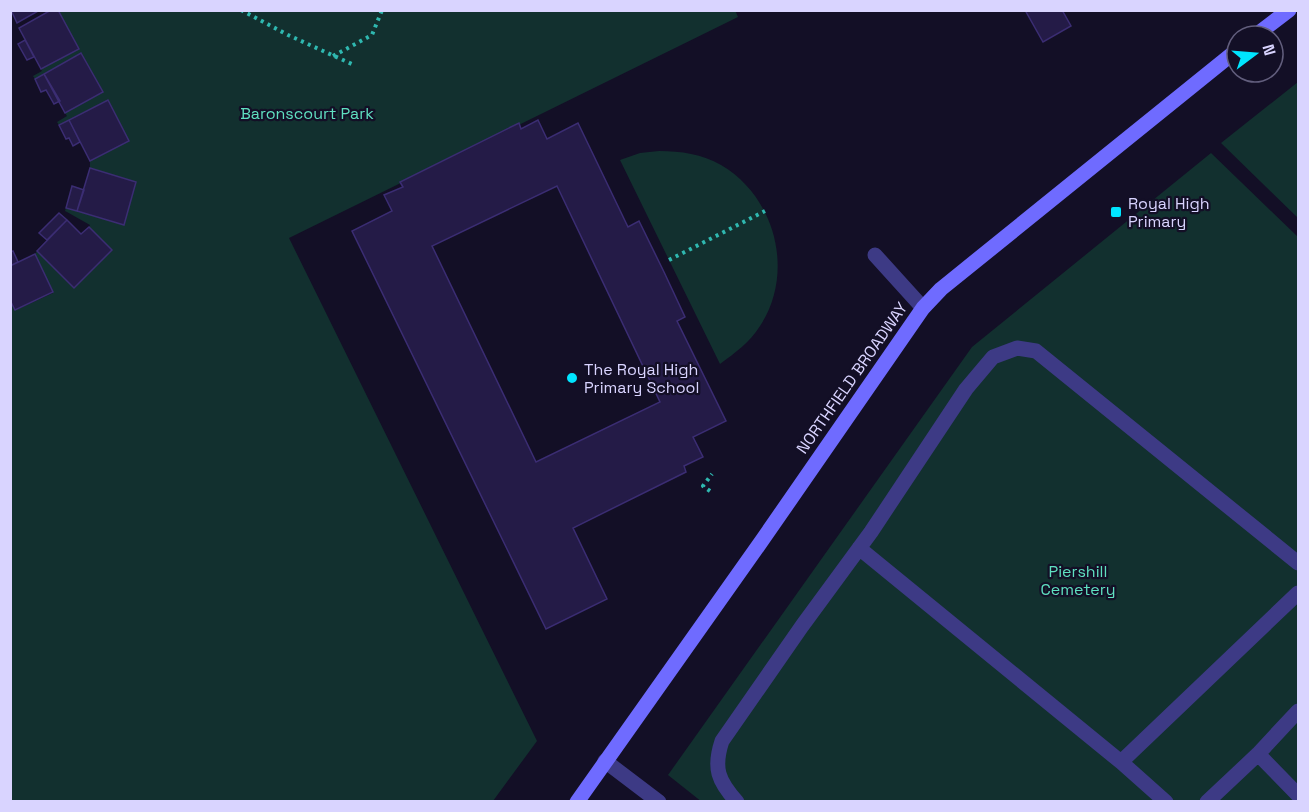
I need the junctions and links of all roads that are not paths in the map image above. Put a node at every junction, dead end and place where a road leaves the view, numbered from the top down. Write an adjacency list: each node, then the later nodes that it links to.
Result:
1 (1289, 10): 2 (street)
2 (1271, 24)
3 (1225, 60): 5 (street, NORTHFIELD BROADWAY)
4 (875, 255): 5 (street)
5 (923, 308): 11 (street, NORTHFIELD BROADWAY)
6 (859, 548): 7 (street); 12 (street); 16 (street)
7 (1299, 564)
8 (1299, 593): 12 (street)
9 (1299, 711): 10 (street)
10 (1258, 754): 13 (street); 18 (street)
11 (605, 761): 14 (street, NORTHFIELD BROADWAY); 15 (street)
12 (1121, 762): 17 (street)
13 (1299, 795)
14 (577, 801)
15 (659, 801)
16 (737, 801)
17 (1166, 801)
18 (1207, 801)

